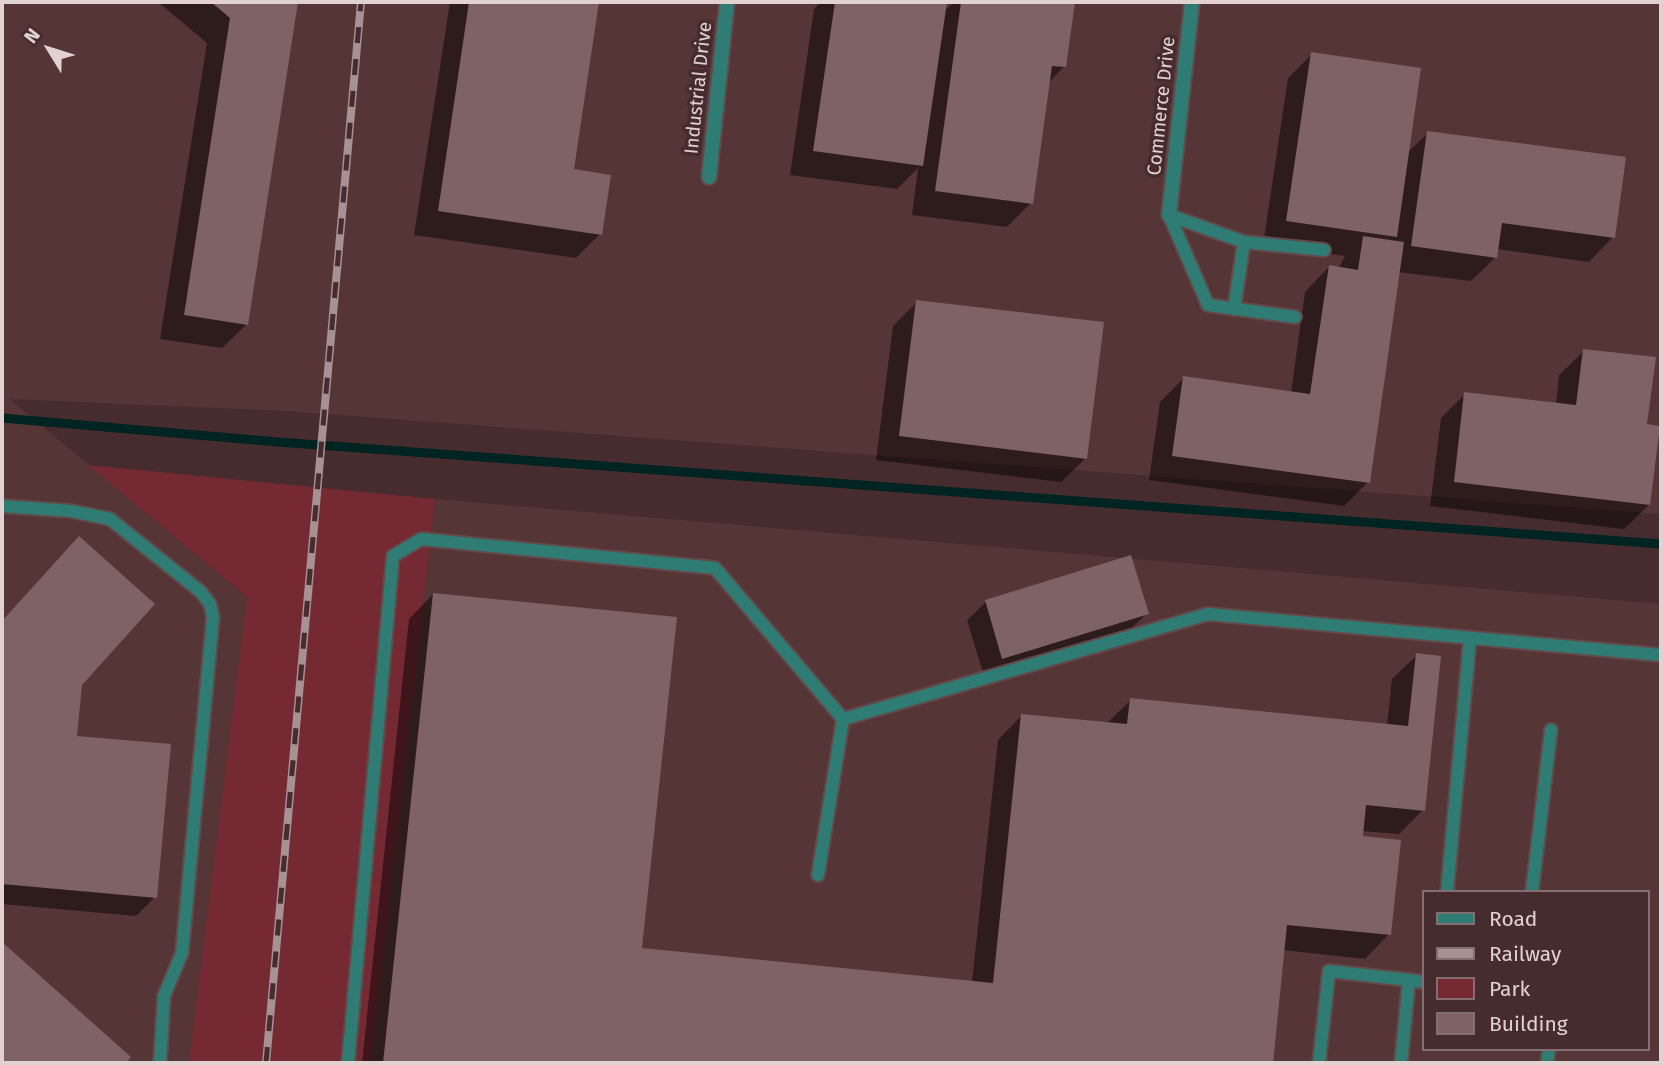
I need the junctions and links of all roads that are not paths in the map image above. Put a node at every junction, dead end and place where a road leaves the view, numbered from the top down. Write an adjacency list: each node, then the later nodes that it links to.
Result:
1 (727, 2): 3 (street, Industrial Drive)
2 (1192, 2): 4 (street, Commerce Drive)
3 (709, 177)
4 (1170, 215): 5 (lane); 7 (lane)
5 (1244, 242): 6 (lane); 7 (lane)
6 (1324, 250)
7 (1234, 309): 8 (lane)
8 (1294, 317)
9 (2, 506): 19 (lane)
10 (1470, 638): 11 (lane); 12 (lane); 15 (lane)
11 (1661, 654)
12 (843, 719): 14 (lane); 20 (lane)
13 (1552, 730): 16 (lane)
14 (818, 875)
15 (1447, 890)
16 (1532, 890)
17 (1409, 980): 18 (lane); 21 (lane); 22 (lane)
18 (1422, 982)
19 (160, 1063)
20 (348, 1063)
21 (1319, 1063)
22 (1401, 1063)

